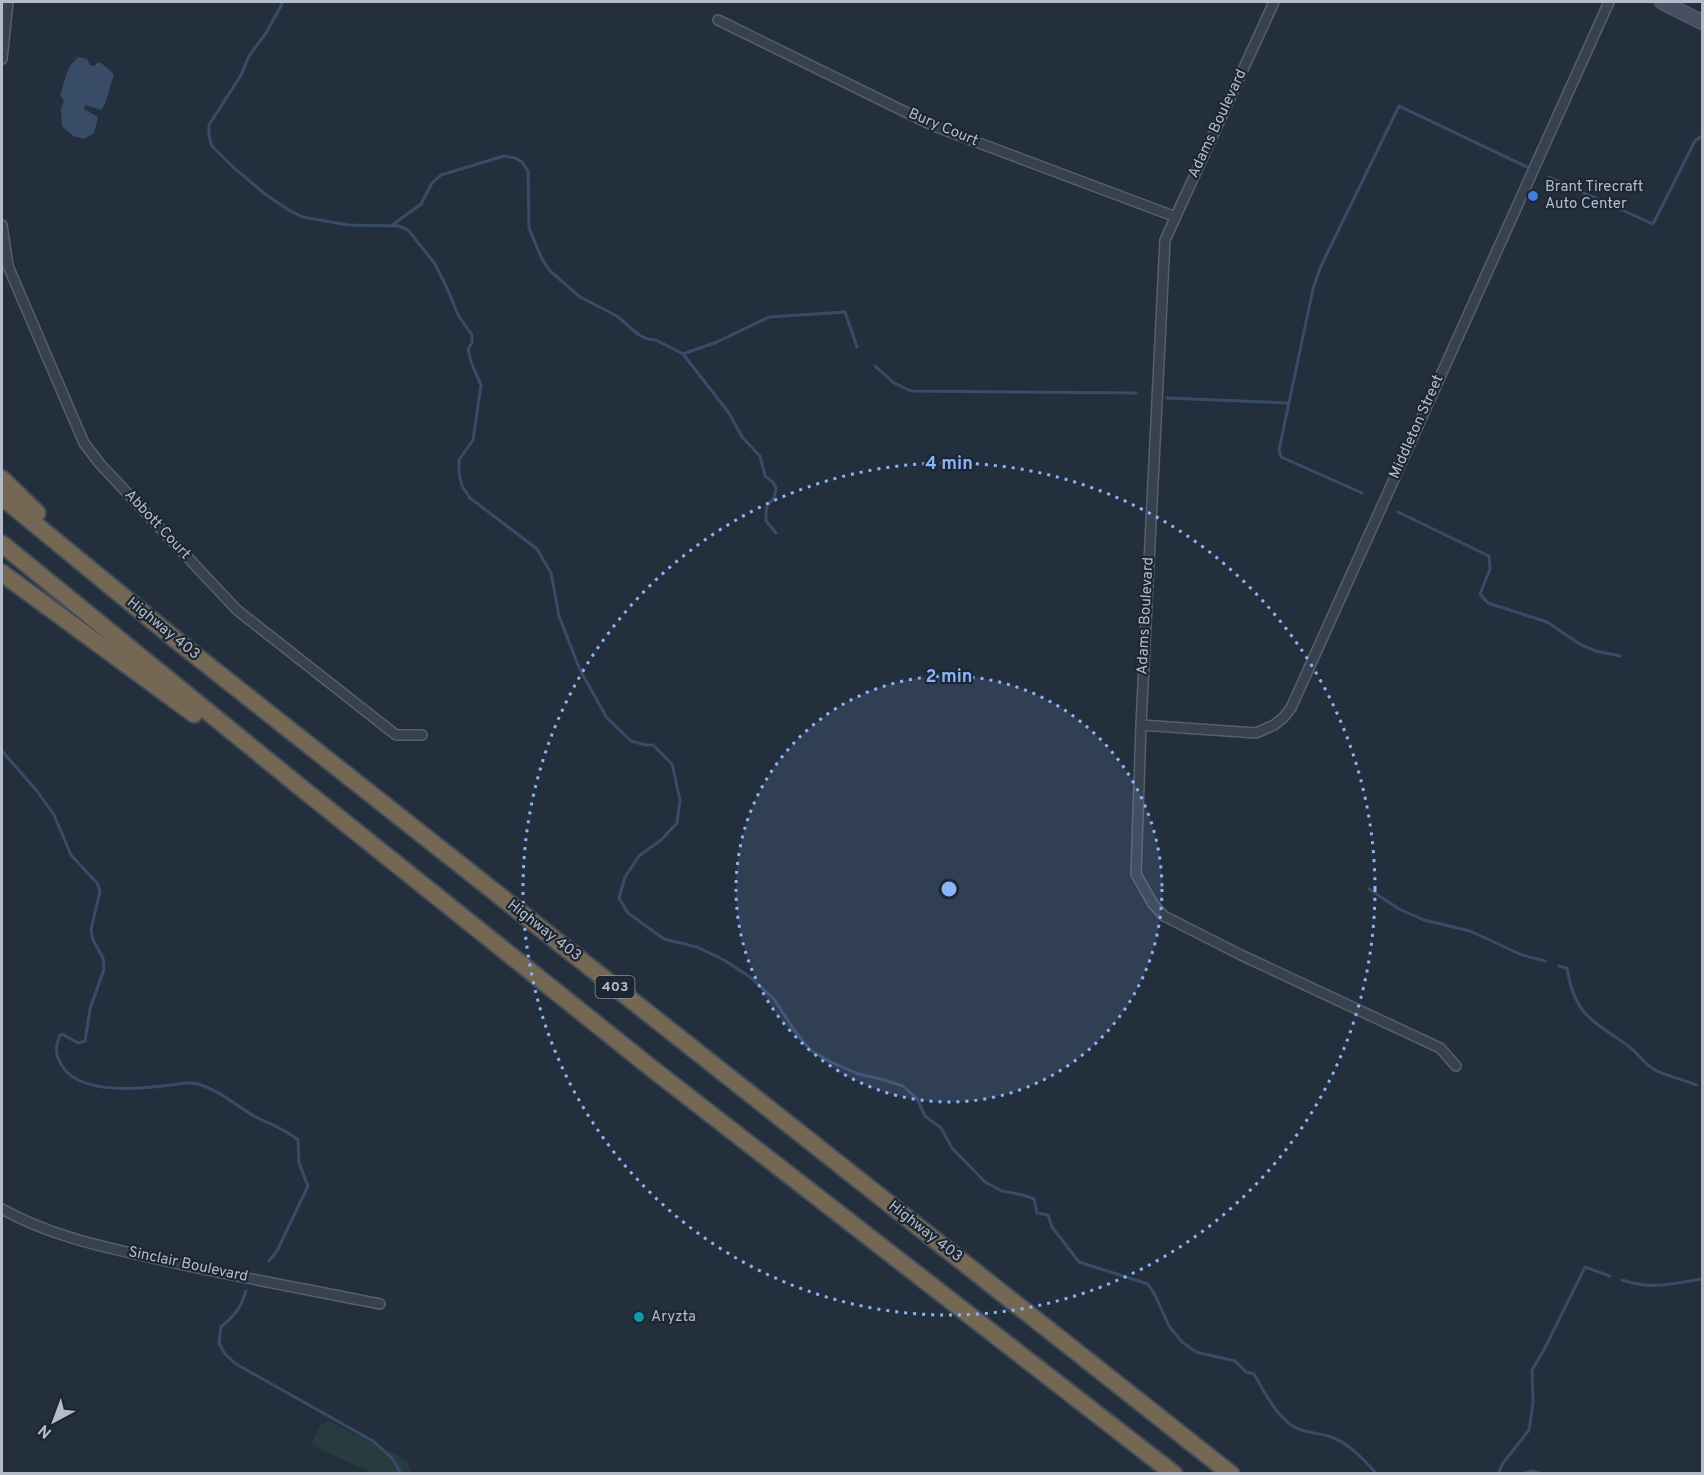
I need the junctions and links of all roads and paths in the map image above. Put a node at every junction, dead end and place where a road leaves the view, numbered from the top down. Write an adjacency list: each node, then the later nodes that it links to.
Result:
1 (8, 2): 7 (street)
2 (1274, 2): 8 (street, Adams Boulevard)
3 (1610, 2): 15 (street, Middleton Street)
4 (1662, 2): 6 (main road)
5 (718, 20): 8 (street, Bury Court)
6 (1702, 22)
7 (2, 59)
8 (1176, 217): 15 (street, Adams Boulevard)
9 (2, 225): 16 (street, Abbott Court)
10 (2, 479): 14 (highway)
11 (2, 497): 14 (highway, Highway 403 / 403)
12 (2, 544): 17 (highway, 403)
13 (2, 573): 17 (highway)
14 (181, 644): 22 (highway, Highway 403 / 403)
15 (1141, 725): 18 (street, Adams Boulevard)
16 (422, 735)
17 (299, 786): 21 (highway, 403)
18 (1456, 1066)
19 (2, 1209): 20 (street, Sinclair Boulevard)
20 (380, 1304)
21 (1174, 1473)
22 (1231, 1473)

